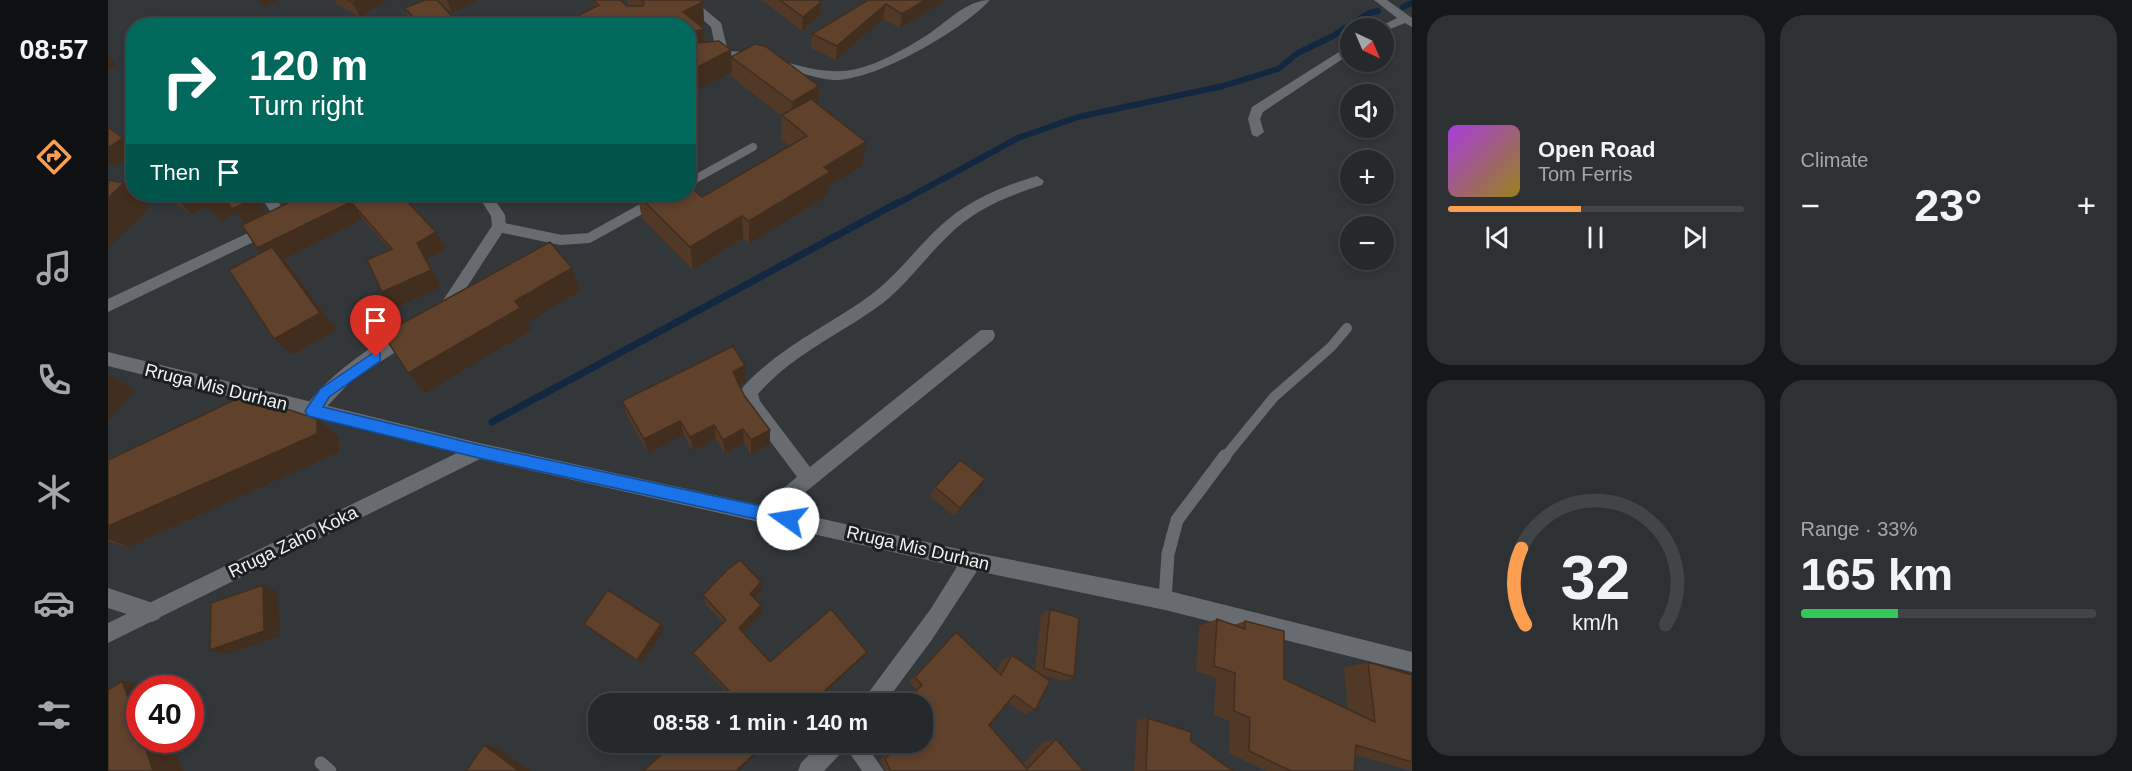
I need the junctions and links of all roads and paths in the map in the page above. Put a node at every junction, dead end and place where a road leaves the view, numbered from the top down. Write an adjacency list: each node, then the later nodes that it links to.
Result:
1 (687, 0): 5 (street)
2 (984, 0): 5 (street)
3 (1380, 0): 4 (street)
4 (1408, 21)
5 (723, 54): 7 (street)
6 (1340, 56): 8 (street)
7 (696, 58)
8 (1257, 132)
9 (753, 147): 10 (lane)
10 (696, 179)
11 (1037, 181): 22 (street)
12 (273, 201): 16 (street)
13 (488, 201): 15 (street)
14 (656, 201): 15 (lane)
15 (499, 227): 20 (street)
16 (108, 306)
17 (1347, 328): 26 (lane)
18 (987, 335): 22 (street)
19 (108, 359): 20 (street, Rruga Mis Durhan)
20 (312, 411): 21 (street, Rruga Mis Durhan)
21 (479, 451): 23 (street, Rruga Mis Durhan); 27 (street, Rruga Zaho Koka)
22 (809, 479): 23 (street)
23 (765, 514): 24 (street, Rruga Mis Durhan)
24 (972, 561): 26 (street, Rruga Mis Durhan); 30 (street)
25 (108, 598): 27 (street)
26 (1165, 600): 29 (street, Rruga Mis Durhan)
27 (152, 612): 28 (street, Rruga Zaho Koka)
28 (108, 633)
29 (1412, 662)
30 (879, 693)
31 (826, 753): 33 (street)
32 (860, 753): 34 (street)
33 (809, 771)
34 (874, 771)

